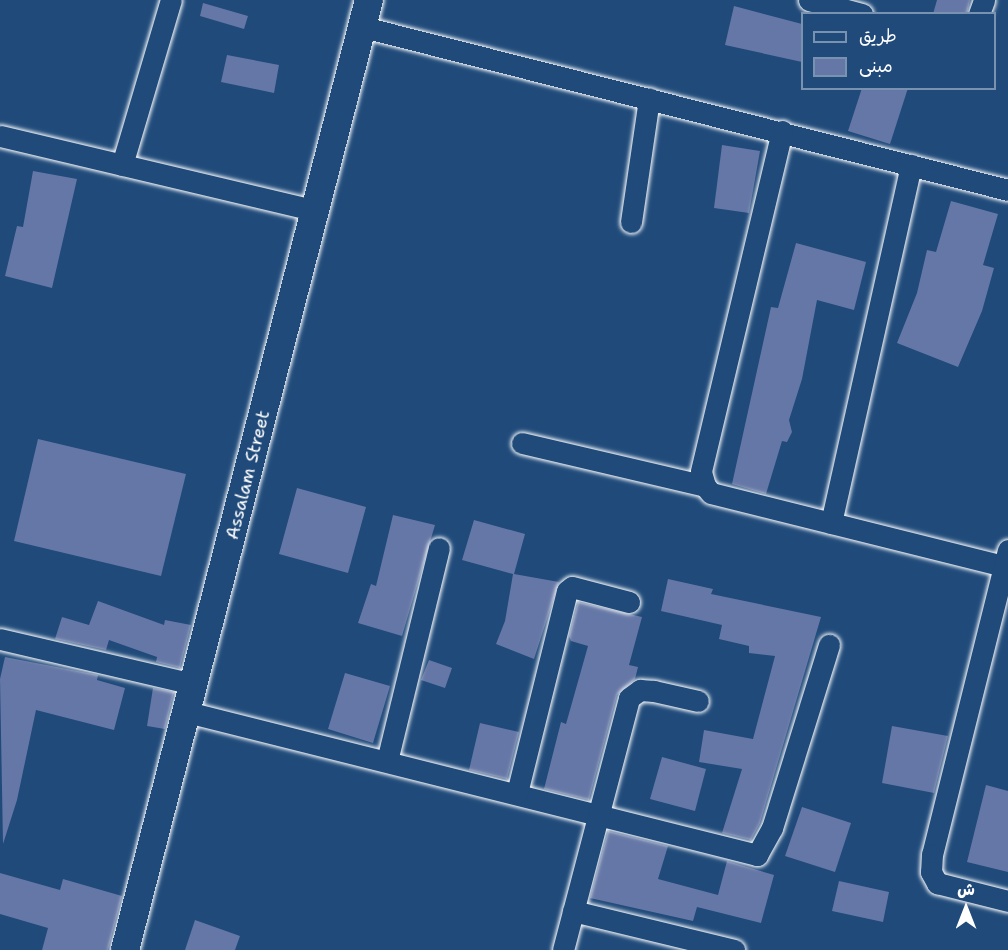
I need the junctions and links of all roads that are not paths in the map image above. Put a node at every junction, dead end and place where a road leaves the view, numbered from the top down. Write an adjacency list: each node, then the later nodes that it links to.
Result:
1 (171, 0): 9 (street)
2 (369, 0): 5 (main road, Assalam Street)
3 (808, 0): 4 (street)
4 (854, 12)
5 (363, 27): 6 (street); 12 (main road, Assalam Street)
6 (649, 98): 7 (street); 13 (street)
7 (782, 131): 10 (street); 15 (street)
8 (0, 136): 9 (street)
9 (122, 165): 12 (street)
10 (911, 165): 11 (street); 16 (street)
11 (1008, 190)
12 (314, 210): 22 (main road, Assalam Street)
13 (631, 222)
14 (522, 442): 15 (street)
15 (705, 486): 16 (street)
16 (831, 523): 18 (street)
17 (439, 548): 25 (street)
18 (1007, 561): 28 (street)
19 (629, 602): 26 (street)
20 (0, 639): 22 (street)
21 (829, 645): 27 (street)
22 (194, 684): 24 (main road, Assalam Street)
23 (698, 701): 27 (street)
24 (187, 712): 25 (street); 30 (main road, Assalam Street)
25 (387, 761): 26 (street)
26 (517, 793): 27 (street)
27 (597, 813): 29 (street)
28 (1008, 901)
29 (573, 911): 31 (street); 32 (street)
30 (125, 950)
31 (563, 950)
32 (734, 950)

